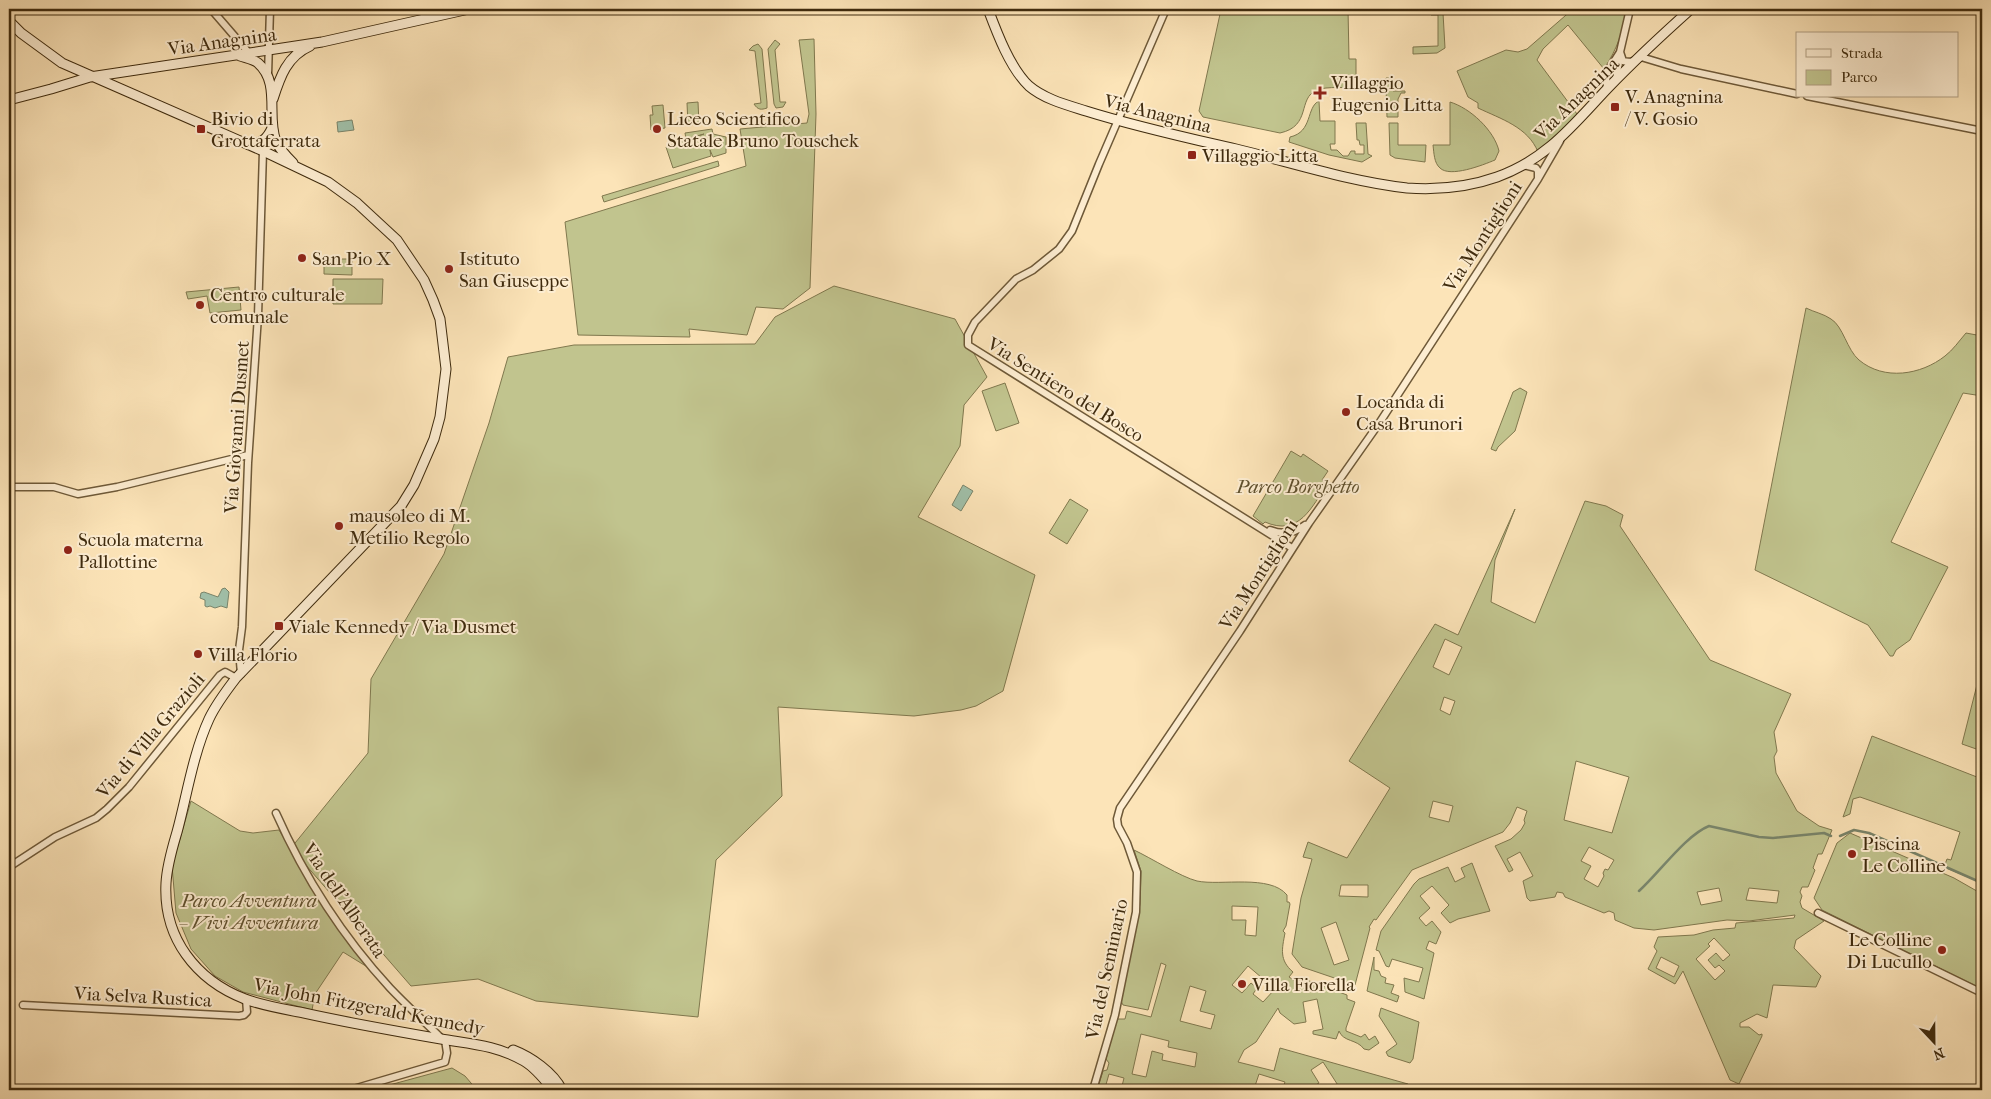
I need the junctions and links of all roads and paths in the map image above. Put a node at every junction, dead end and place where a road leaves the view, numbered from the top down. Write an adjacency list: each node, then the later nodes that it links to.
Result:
1 (211, 9): 12 (street)
2 (270, 9): 10 (street)
3 (470, 9): 9 (main road, Via Anagnina)
4 (988, 9): 25 (main road, Via Anagnina)
5 (1166, 9): 25 (street, Via Sentiero del Bosco)
6 (1630, 9): 11 (street)
7 (1692, 9): 14 (main road, Via Anagnina)
8 (9, 21): 16 (main road, Via John Fitzgerald Kennedy)
9 (322, 42): 10 (main road, Via Anagnina); 24 (main road)
10 (268, 50): 12 (main road, Via Anagnina); 17 (street)
11 (1620, 52): 14 (street); 18 (street); 20 (street)
12 (249, 53): 13 (main road, Via Anagnina)
13 (237, 55): 15 (main road, Via Anagnina); 17 (main road)
14 (1640, 58): 18 (main road, Via Anagnina); 21 (street)
15 (122, 72): 16 (main road, Via Anagnina); 19 (main road)
16 (90, 77): 19 (main road, Via John Fitzgerald Kennedy); 23 (main road, Via Anagnina)
17 (268, 77): 24 (main road)
18 (1616, 80): 20 (main road, Via Anagnina)
19 (116, 88): 29 (main road, Via John Fitzgerald Kennedy)
20 (1607, 89): 28 (main road, Via Anagnina)
21 (1796, 94)
22 (1817, 98): 27 (street)
23 (9, 100)
24 (272, 100): 26 (main road)
25 (1119, 121): 31 (main road, Via Anagnina); 37 (street, Via Sentiero del Bosco)
26 (272, 128): 29 (main road); 32 (main road)
27 (1982, 132)
28 (1562, 137): 31 (main road, Via Anagnina); 33 (street, Via Montiglioni)
29 (249, 145): 30 (main road, Via John Fitzgerald Kennedy)
30 (263, 151): 32 (main road, Via John Fitzgerald Kennedy); 34 (street, Via Giovanni Dusmet)
31 (1523, 165): 33 (street)
32 (298, 167): 39 (main road, Via John Fitzgerald Kennedy)
33 (1538, 179): 36 (street, Via Montiglioni)
34 (248, 455): 35 (street); 39 (street, Via Giovanni Dusmet)
35 (9, 487)
36 (1308, 523): 37 (street, Via Sentiero del Bosco); 38 (street, Via Montiglioni)
37 (1259, 527): 38 (street, Via Sentiero del Bosco)
38 (1292, 548): 41 (street, Via Montiglioni)
39 (238, 676): 42 (street, Via di Villa Grazioli); 45 (main road, Via John Fitzgerald Kennedy)
40 (276, 813): 47 (street, Via dell'Alberata)
41 (1118, 826): 52 (street, Via del Seminario)
42 (9, 867)
43 (1818, 913): 44 (street)
44 (1982, 993)
45 (246, 999): 46 (street, Via Selva Rustica); 47 (main road, Via John Fitzgerald Kennedy)
46 (23, 1005)
47 (444, 1039): 48 (main road, Via John Fitzgerald Kennedy); 49 (street)
48 (489, 1046): 50 (main road, Via John Fitzgerald Kennedy); 51 (main road)
49 (350, 1090)
50 (553, 1090)
51 (562, 1090)
52 (1093, 1090)

